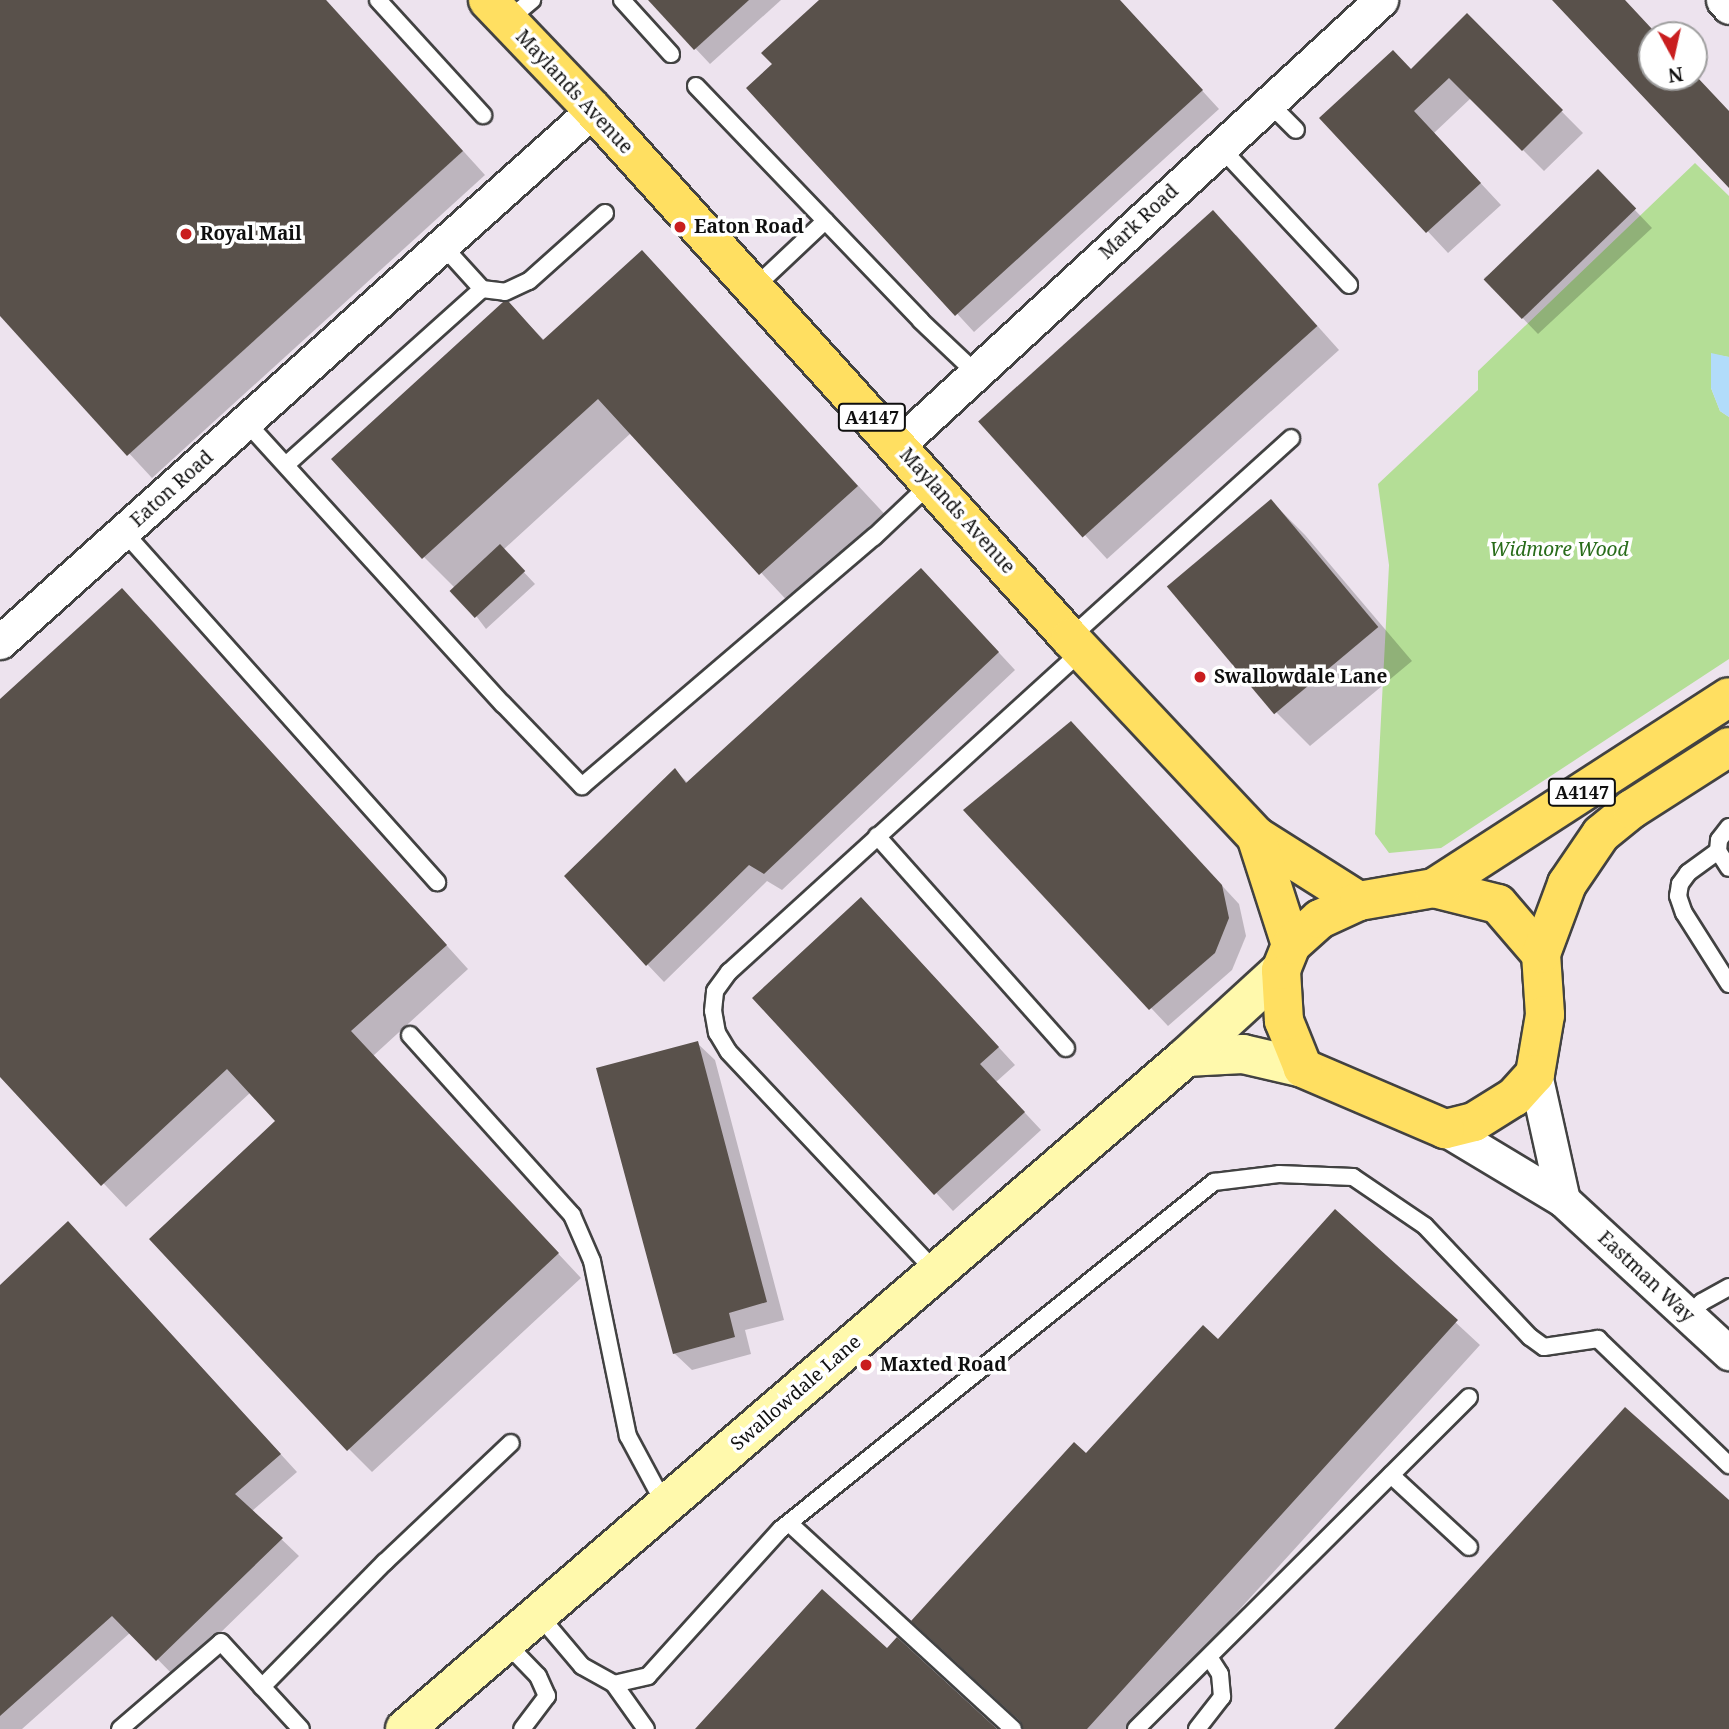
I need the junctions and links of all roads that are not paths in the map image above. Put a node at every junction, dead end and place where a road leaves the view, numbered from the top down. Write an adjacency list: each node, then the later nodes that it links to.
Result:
1 (378, 0): 11 (lane)
2 (622, 0): 7 (lane)
3 (1381, 0): 9 (street, Mark Road)
4 (1723, 0): 5 (street)
5 (1729, 6)
6 (509, 7): 10 (main road, Maylands Avenue / A4147)
7 (671, 54)
8 (696, 86): 15 (lane)
9 (1269, 103): 12 (lane); 13 (street, Mark Road)
10 (593, 110): 16 (street, Eaton Road); 19 (main road, Maylands Avenue / A4147)
11 (483, 115)
12 (1296, 130)
13 (1220, 147): 17 (lane); 20 (street, Mark Road)
14 (605, 213): 18 (lane)
15 (825, 221): 19 (lane); 20 (lane)
16 (443, 246): 18 (lane); 21 (street, Eaton Road)
17 (1349, 285)
18 (482, 289): 24 (lane)
19 (752, 290): 23 (main road, Maylands Avenue / A4147)
20 (975, 372): 23 (street, Mark Road)
21 (246, 422): 24 (lane); 26 (street, Eaton Road)
22 (1291, 438): 28 (lane)
23 (898, 445): 25 (main road, Maylands Avenue / A4147)
24 (287, 464): 25 (lane)
25 (932, 482): 28 (main road, Maylands Avenue / A4147)
26 (124, 532): 27 (street, Eaton Road); 36 (lane)
27 (0, 642)
28 (1076, 644): 32 (main road, Maylands Avenue / A4147); 33 (lane)
29 (1729, 697): 37 (main road, A4147)
30 (1729, 747): 39 (main road, A4147)
31 (1729, 827): 34 (lane)
32 (1256, 835): 38 (main road, Maylands Avenue / A4147); 40 (main road, Maylands Avenue / A4147)
33 (877, 836): 43 (lane); 49 (lane)
34 (1718, 851): 35 (lane); 41 (lane)
35 (1729, 868)
36 (437, 882)
37 (1434, 888): 38 (main road); 39 (main road)
38 (1359, 901): 40 (main road)
39 (1541, 954): 46 (main road)
40 (1286, 958): 44 (street, Swallowdale Lane); 45 (main road, Maylands Avenue)
41 (1729, 984)
42 (410, 1035): 57 (lane)
43 (1066, 1048)
44 (1186, 1058): 45 (street); 49 (street, Swallowdale Lane)
45 (1303, 1068): 47 (main road)
46 (1535, 1074): 47 (main road); 48 (street)
47 (1445, 1129): 48 (street, Eastman Way)
48 (1563, 1200): 51 (street, Eastman Way)
49 (936, 1272): 57 (street, Swallowdale Lane)
50 (1729, 1287): 51 (lane)
51 (1688, 1315): 52 (street, Eastman Way)
52 (1729, 1353)
53 (1469, 1397): 56 (lane)
54 (511, 1443): 64 (lane)
55 (1729, 1465): 58 (lane)
56 (1391, 1475): 59 (lane); 62 (lane)
57 (665, 1505): 60 (street, Swallowdale Lane)
58 (789, 1523): 63 (lane); 70 (lane)
59 (1469, 1547)
60 (538, 1614): 61 (street, Swallowdale Lane); 63 (lane)
61 (505, 1642): 67 (street, Swallowdale Lane); 68 (lane)
62 (1209, 1657): 71 (lane); 72 (lane)
63 (614, 1684): 69 (lane)
64 (262, 1687): 65 (lane); 66 (lane)
65 (120, 1729)
66 (301, 1729)
67 (405, 1729)
68 (522, 1729)
69 (646, 1729)
70 (1013, 1729)
71 (1136, 1729)
72 (1197, 1729)

